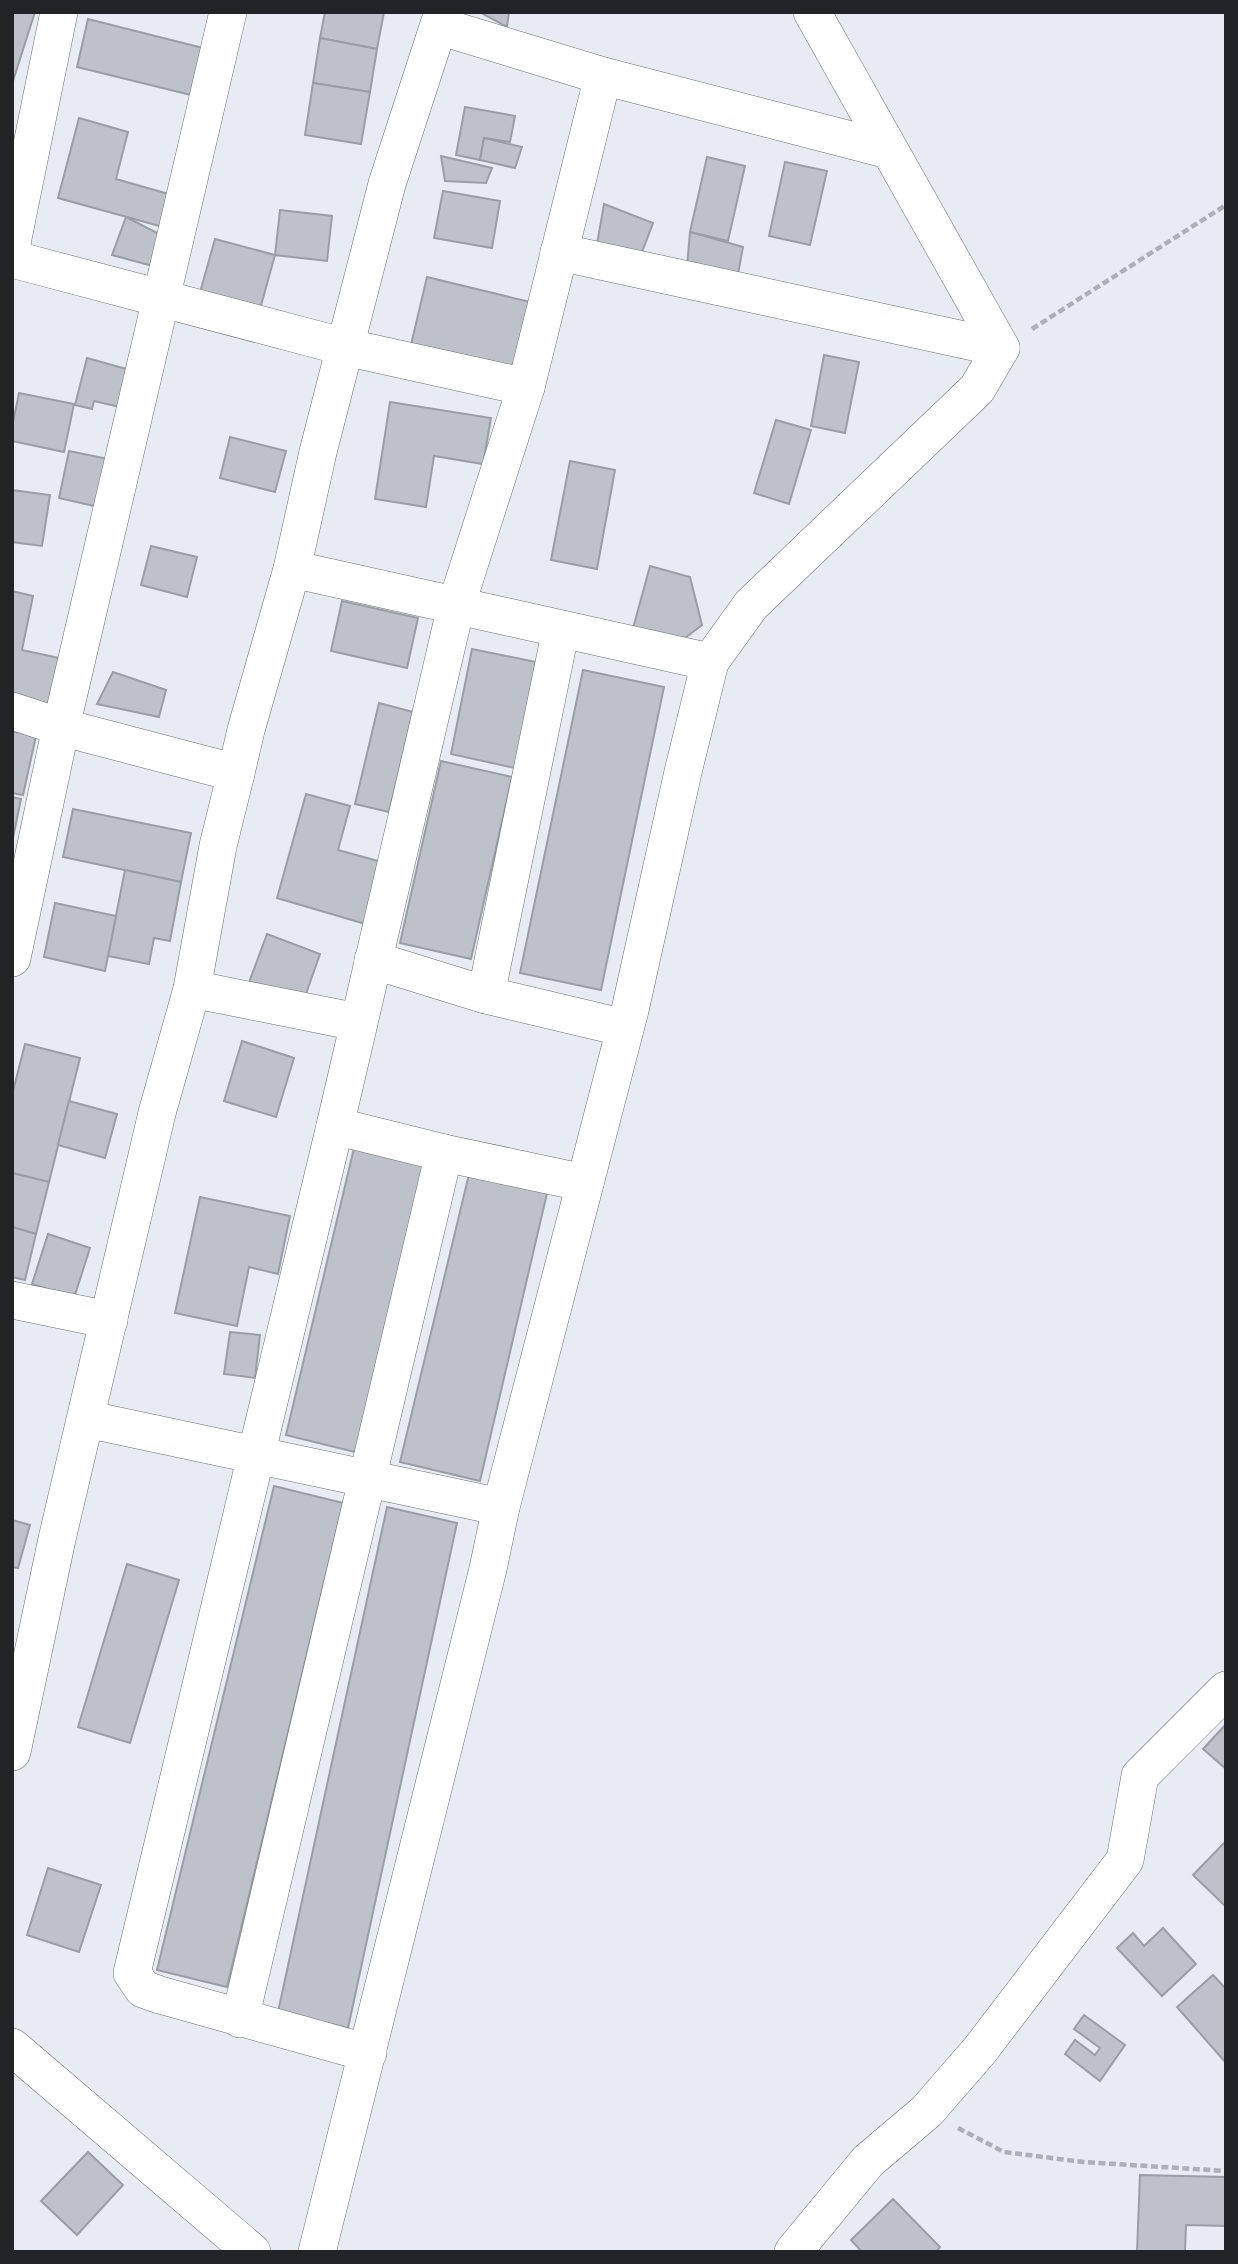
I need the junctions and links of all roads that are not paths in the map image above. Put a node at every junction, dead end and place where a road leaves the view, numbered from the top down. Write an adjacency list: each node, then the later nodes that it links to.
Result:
1 (59, 12): 7 (street)
2 (228, 12): 10 (street)
3 (811, 12): 6 (street)
4 (441, 19): 5 (street); 11 (street)
5 (603, 76): 6 (street); 8 (street)
6 (889, 150): 12 (street)
7 (12, 243)
8 (559, 252): 12 (street); 13 (street)
9 (12, 259): 10 (street)
10 (161, 299): 11 (street); 19 (street)
11 (345, 347): 13 (street); 14 (street)
12 (1001, 348): 17 (street)
13 (526, 387): 15 (street)
14 (292, 569): 15 (street); 20 (street)
15 (456, 606): 16 (street); 22 (street)
16 (561, 629): 17 (street); 24 (street)
17 (710, 662): 26 (street)
18 (12, 711): 19 (street)
19 (61, 727): 20 (street); 21 (street)
20 (236, 773): 23 (street)
21 (12, 958)
22 (373, 960): 24 (street); 25 (street)
23 (192, 989): 25 (street); 31 (street)
24 (486, 995): 26 (street)
25 (357, 1022): 27 (street)
26 (625, 1028): 29 (street)
27 (335, 1126): 28 (street); 33 (street)
28 (444, 1153): 29 (street); 34 (street)
29 (585, 1183): 35 (street)
30 (12, 1300): 31 (street)
31 (109, 1320): 32 (street)
32 (86, 1419): 33 (street); 37 (street)
33 (255, 1455): 34 (street); 38 (street)
34 (367, 1479): 35 (street); 38 (street)
35 (501, 1507): 40 (street)
36 (1226, 1690): 43 (street)
37 (12, 1752)
38 (240, 2019): 40 (street)
39 (12, 2047): 41 (street)
40 (368, 2053): 42 (street)
41 (251, 2252)
42 (317, 2252)
43 (793, 2252)

